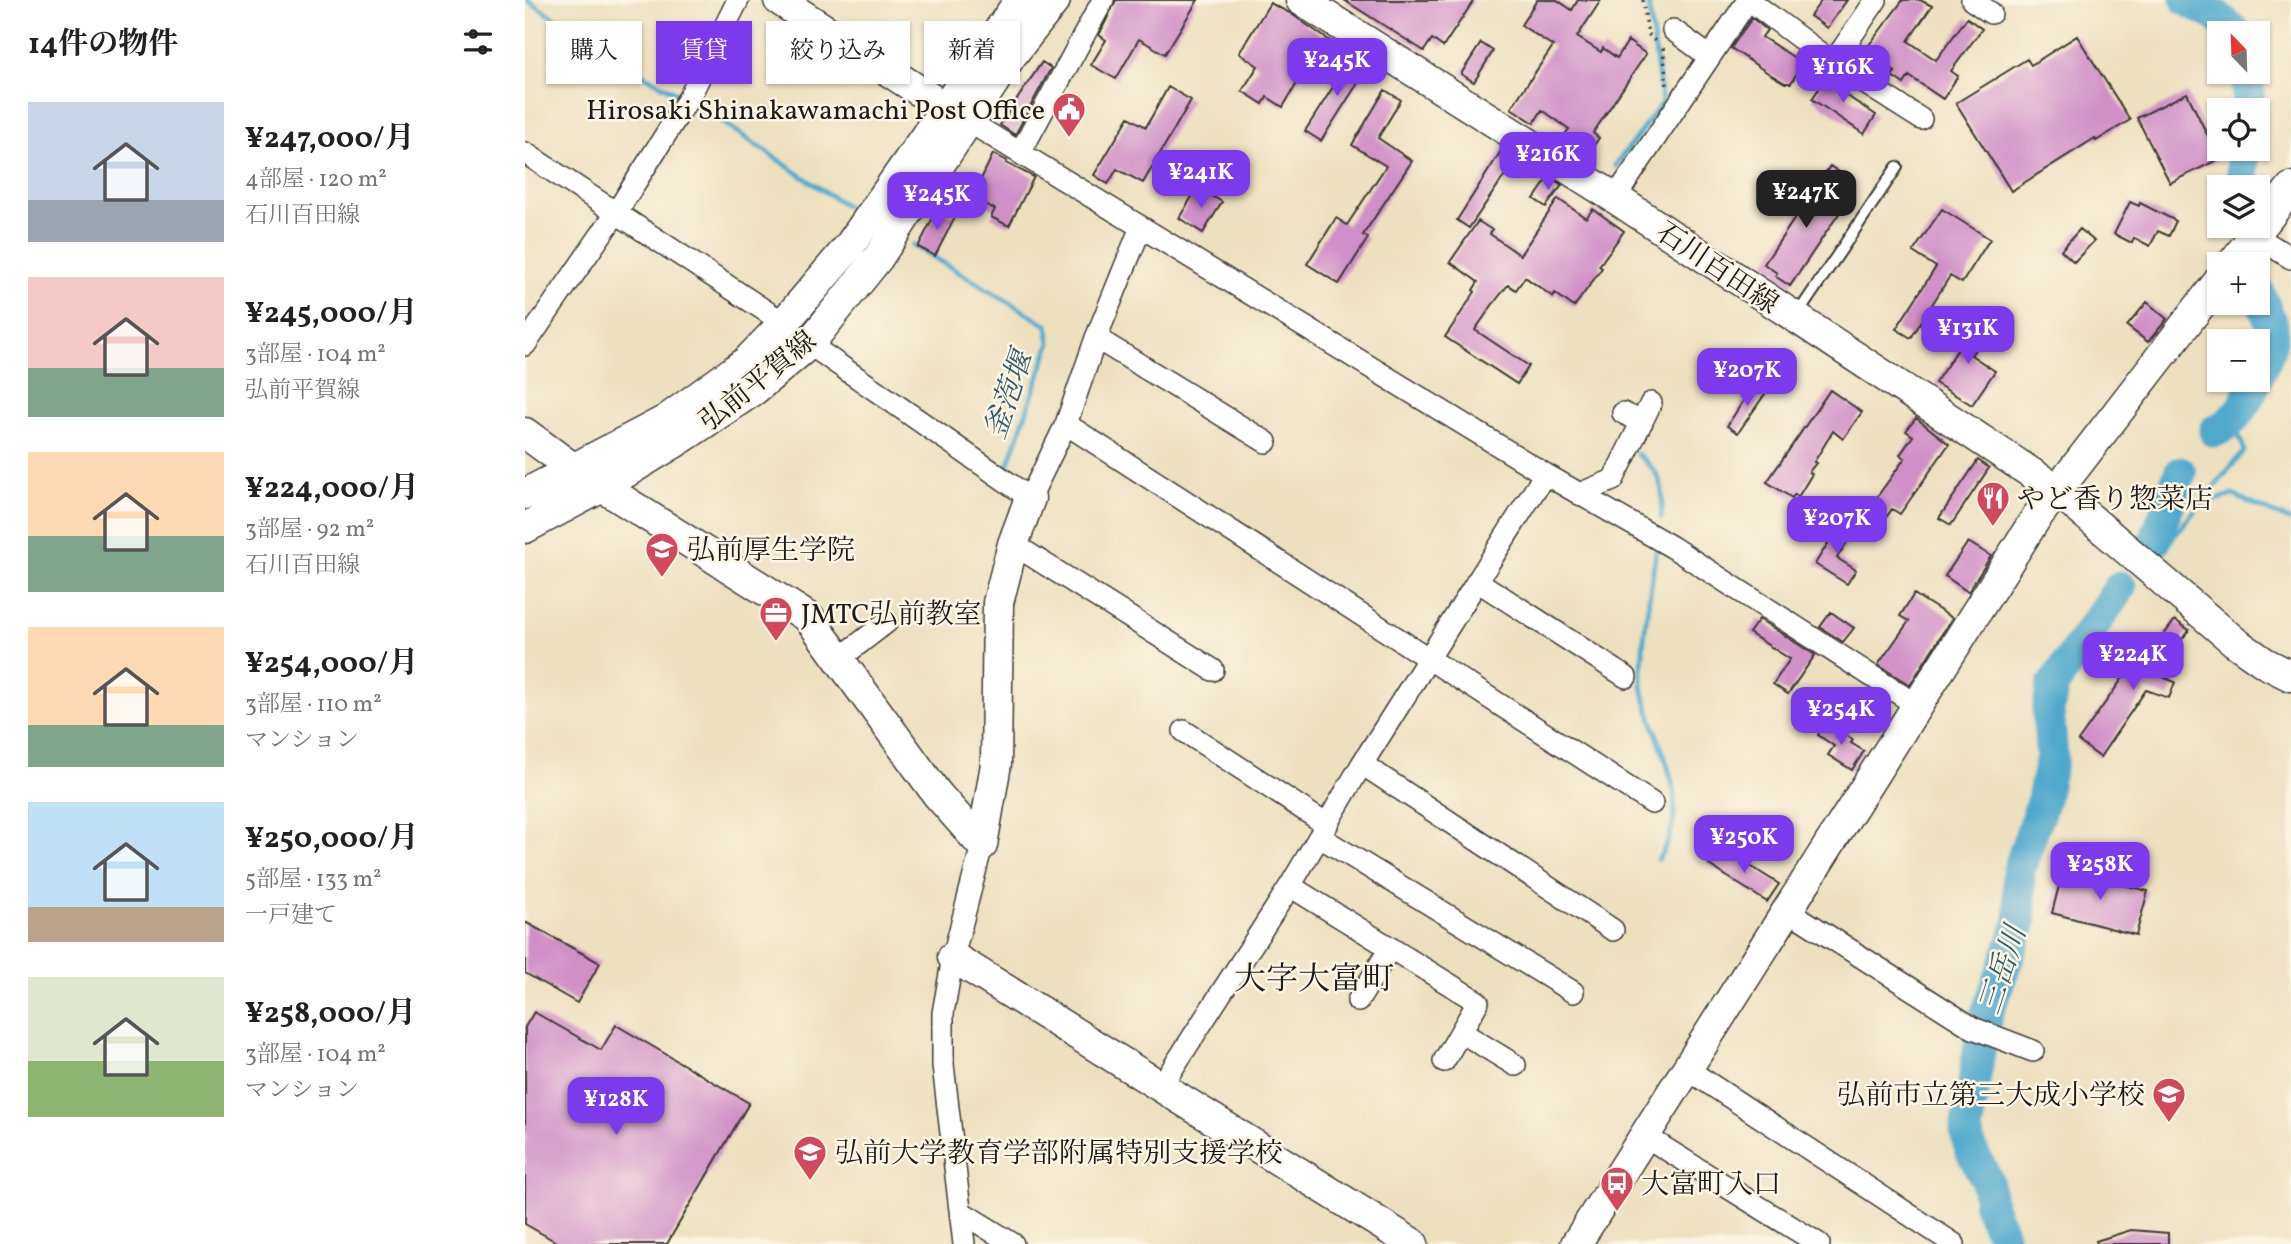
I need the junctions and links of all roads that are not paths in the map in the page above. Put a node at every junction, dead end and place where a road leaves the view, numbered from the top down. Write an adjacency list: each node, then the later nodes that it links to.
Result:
1 (738, 0): 21 (street)
2 (779, 0): 14 (street)
3 (1020, 0): 14 (street, 弘前平賀線)
4 (1055, 0): 14 (street, 弘前平賀線)
5 (1103, 0): 17 (street)
6 (1303, 0): 20 (street, 石川百田線)
7 (1748, 0): 12 (street); 13 (street)
8 (1876, 0): 13 (street)
9 (1972, 0): 10 (street)
10 (1991, 13)
11 (1668, 39): 12 (street)
12 (1710, 57): 20 (street)
13 (1833, 63): 15 (street)
14 (957, 114): 17 (street); 30 (street, 弘前平賀線); 32 (street, 弘前平賀線)
15 (1921, 119)
16 (525, 153): 21 (street)
17 (1020, 153): 23 (street)
18 (1897, 167): 29 (lane)
19 (2291, 188): 22 (street)
20 (1615, 198): 29 (street, 石川百田線)
21 (616, 213): 30 (street); 33 (street)
22 (2270, 215)
23 (1141, 227): 31 (street); 39 (street)
24 (2253, 238): 26 (street)
25 (2260, 238): 27 (street)
26 (2242, 252)
27 (2291, 258)
28 (2207, 296): 41 (street)
29 (1795, 318): 41 (street, 石川百田線)
30 (784, 323): 38 (street, 弘前平賀線)
31 (1096, 338): 35 (street); 37 (street)
32 (809, 344): 40 (street, 弘前平賀線); 44 (street)
33 (525, 345)
34 (1639, 413): 43 (street)
35 (1066, 424): 44 (street); 50 (street)
36 (525, 433): 38 (street)
37 (1266, 442)
38 (574, 469): 40 (street); 42 (street, 弘前平賀線)
39 (1545, 474): 43 (street); 47 (street)
40 (602, 487): 45 (street, 弘前平賀線); 49 (street)
41 (2057, 490): 52 (street, 石川百田線); 54 (street)
42 (525, 494)
43 (1579, 494): 54 (street)
44 (1030, 498): 46 (street)
45 (525, 528)
46 (1013, 544): 51 (street); 59 (street)
47 (1478, 581): 50 (street); 53 (street)
48 (887, 622): 49 (street)
49 (839, 659): 59 (street)
50 (1428, 659): 56 (street); 57 (street)
51 (1213, 670)
52 (2291, 676)
53 (1626, 677)
54 (1918, 706): 61 (street)
55 (1184, 731): 58 (street)
56 (1362, 764): 58 (street); 62 (street)
57 (1652, 803)
58 (1323, 831): 60 (street); 65 (street)
59 (982, 845): 64 (street)
60 (1290, 886): 63 (street); 72 (street)
61 (1789, 911): 68 (street); 71 (street)
62 (1613, 930)
63 (1390, 948): 66 (street); 67 (street)
64 (953, 957): 72 (street); 74 (street)
65 (1573, 992)
66 (1358, 1000)
67 (1461, 1032): 69 (street); 70 (street)
68 (2033, 1051)
69 (1444, 1061)
70 (1515, 1065)
71 (1688, 1069): 73 (street); 80 (street)
72 (1160, 1088): 77 (street)
73 (1645, 1136): 78 (street); 79 (street)
74 (961, 1212): 75 (street); 76 (street)
75 (964, 1244)
76 (1013, 1244)
77 (1413, 1244)
78 (1576, 1244)
79 (1819, 1244)
80 (1954, 1244)

